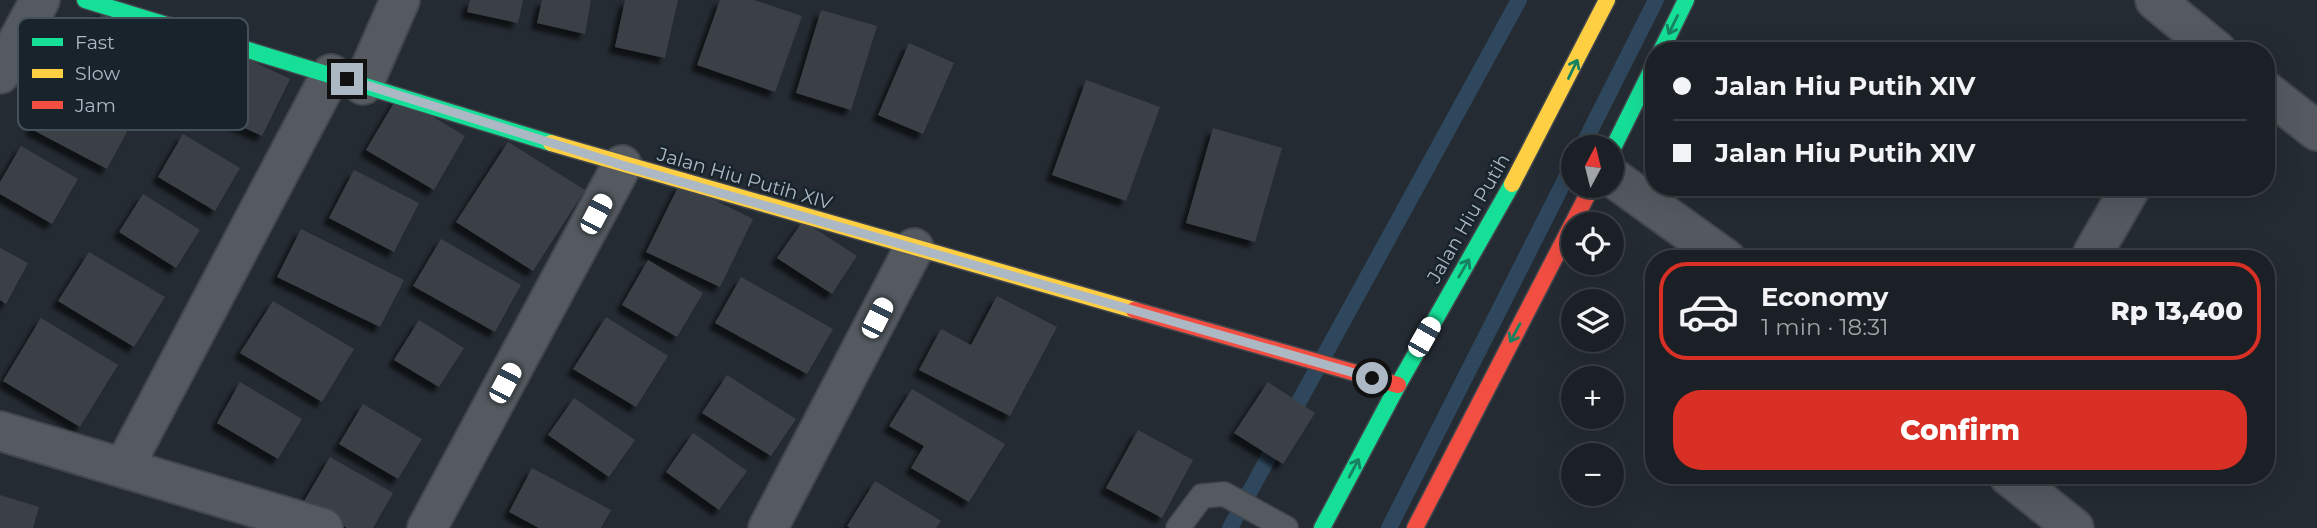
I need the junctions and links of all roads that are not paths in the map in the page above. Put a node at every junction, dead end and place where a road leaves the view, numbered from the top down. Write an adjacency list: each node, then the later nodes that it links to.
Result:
1 (40, 0): 7 (street)
2 (85, 0): 8 (street, Jalan Hiu Putih XIV)
3 (400, 0): 14 (street)
4 (1607, 0): 26 (street, Jalan Hiu Putih, one-way to 4)
5 (1686, 0): 10 (street, one-way to 10)
6 (2155, 0): 11 (street)
7 (30, 18)
8 (145, 18)
9 (18, 41): 13 (street)
10 (1665, 42)
11 (2205, 42)
12 (248, 49): 14 (street, Jalan Hiu Putih XIV)
13 (0, 74)
14 (347, 79): 19 (street, Jalan Hiu Putih XIV); 28 (street)
15 (1645, 83): 18 (street)
16 (2275, 98): 17 (street)
17 (2317, 131)
18 (1619, 135)
19 (622, 165): 23 (street, Jalan Hiu Putih XIV); 31 (street)
20 (1624, 186): 24 (street)
21 (2126, 196): 25 (street)
22 (1586, 198): 36 (street, one-way to 36)
23 (914, 248): 26 (street, Jalan Hiu Putih XIV); 32 (street)
24 (1713, 250)
25 (2095, 250)
26 (1398, 385): 35 (street, Jalan Hiu Putih, one-way to 26)
27 (0, 431): 28 (street)
28 (124, 467): 30 (street)
29 (2019, 484): 37 (street)
30 (323, 528)
31 (427, 528)
32 (768, 528)
33 (1178, 528): 34 (lane)
34 (1286, 528)
35 (1322, 528)
36 (1415, 528)
37 (2074, 528)

